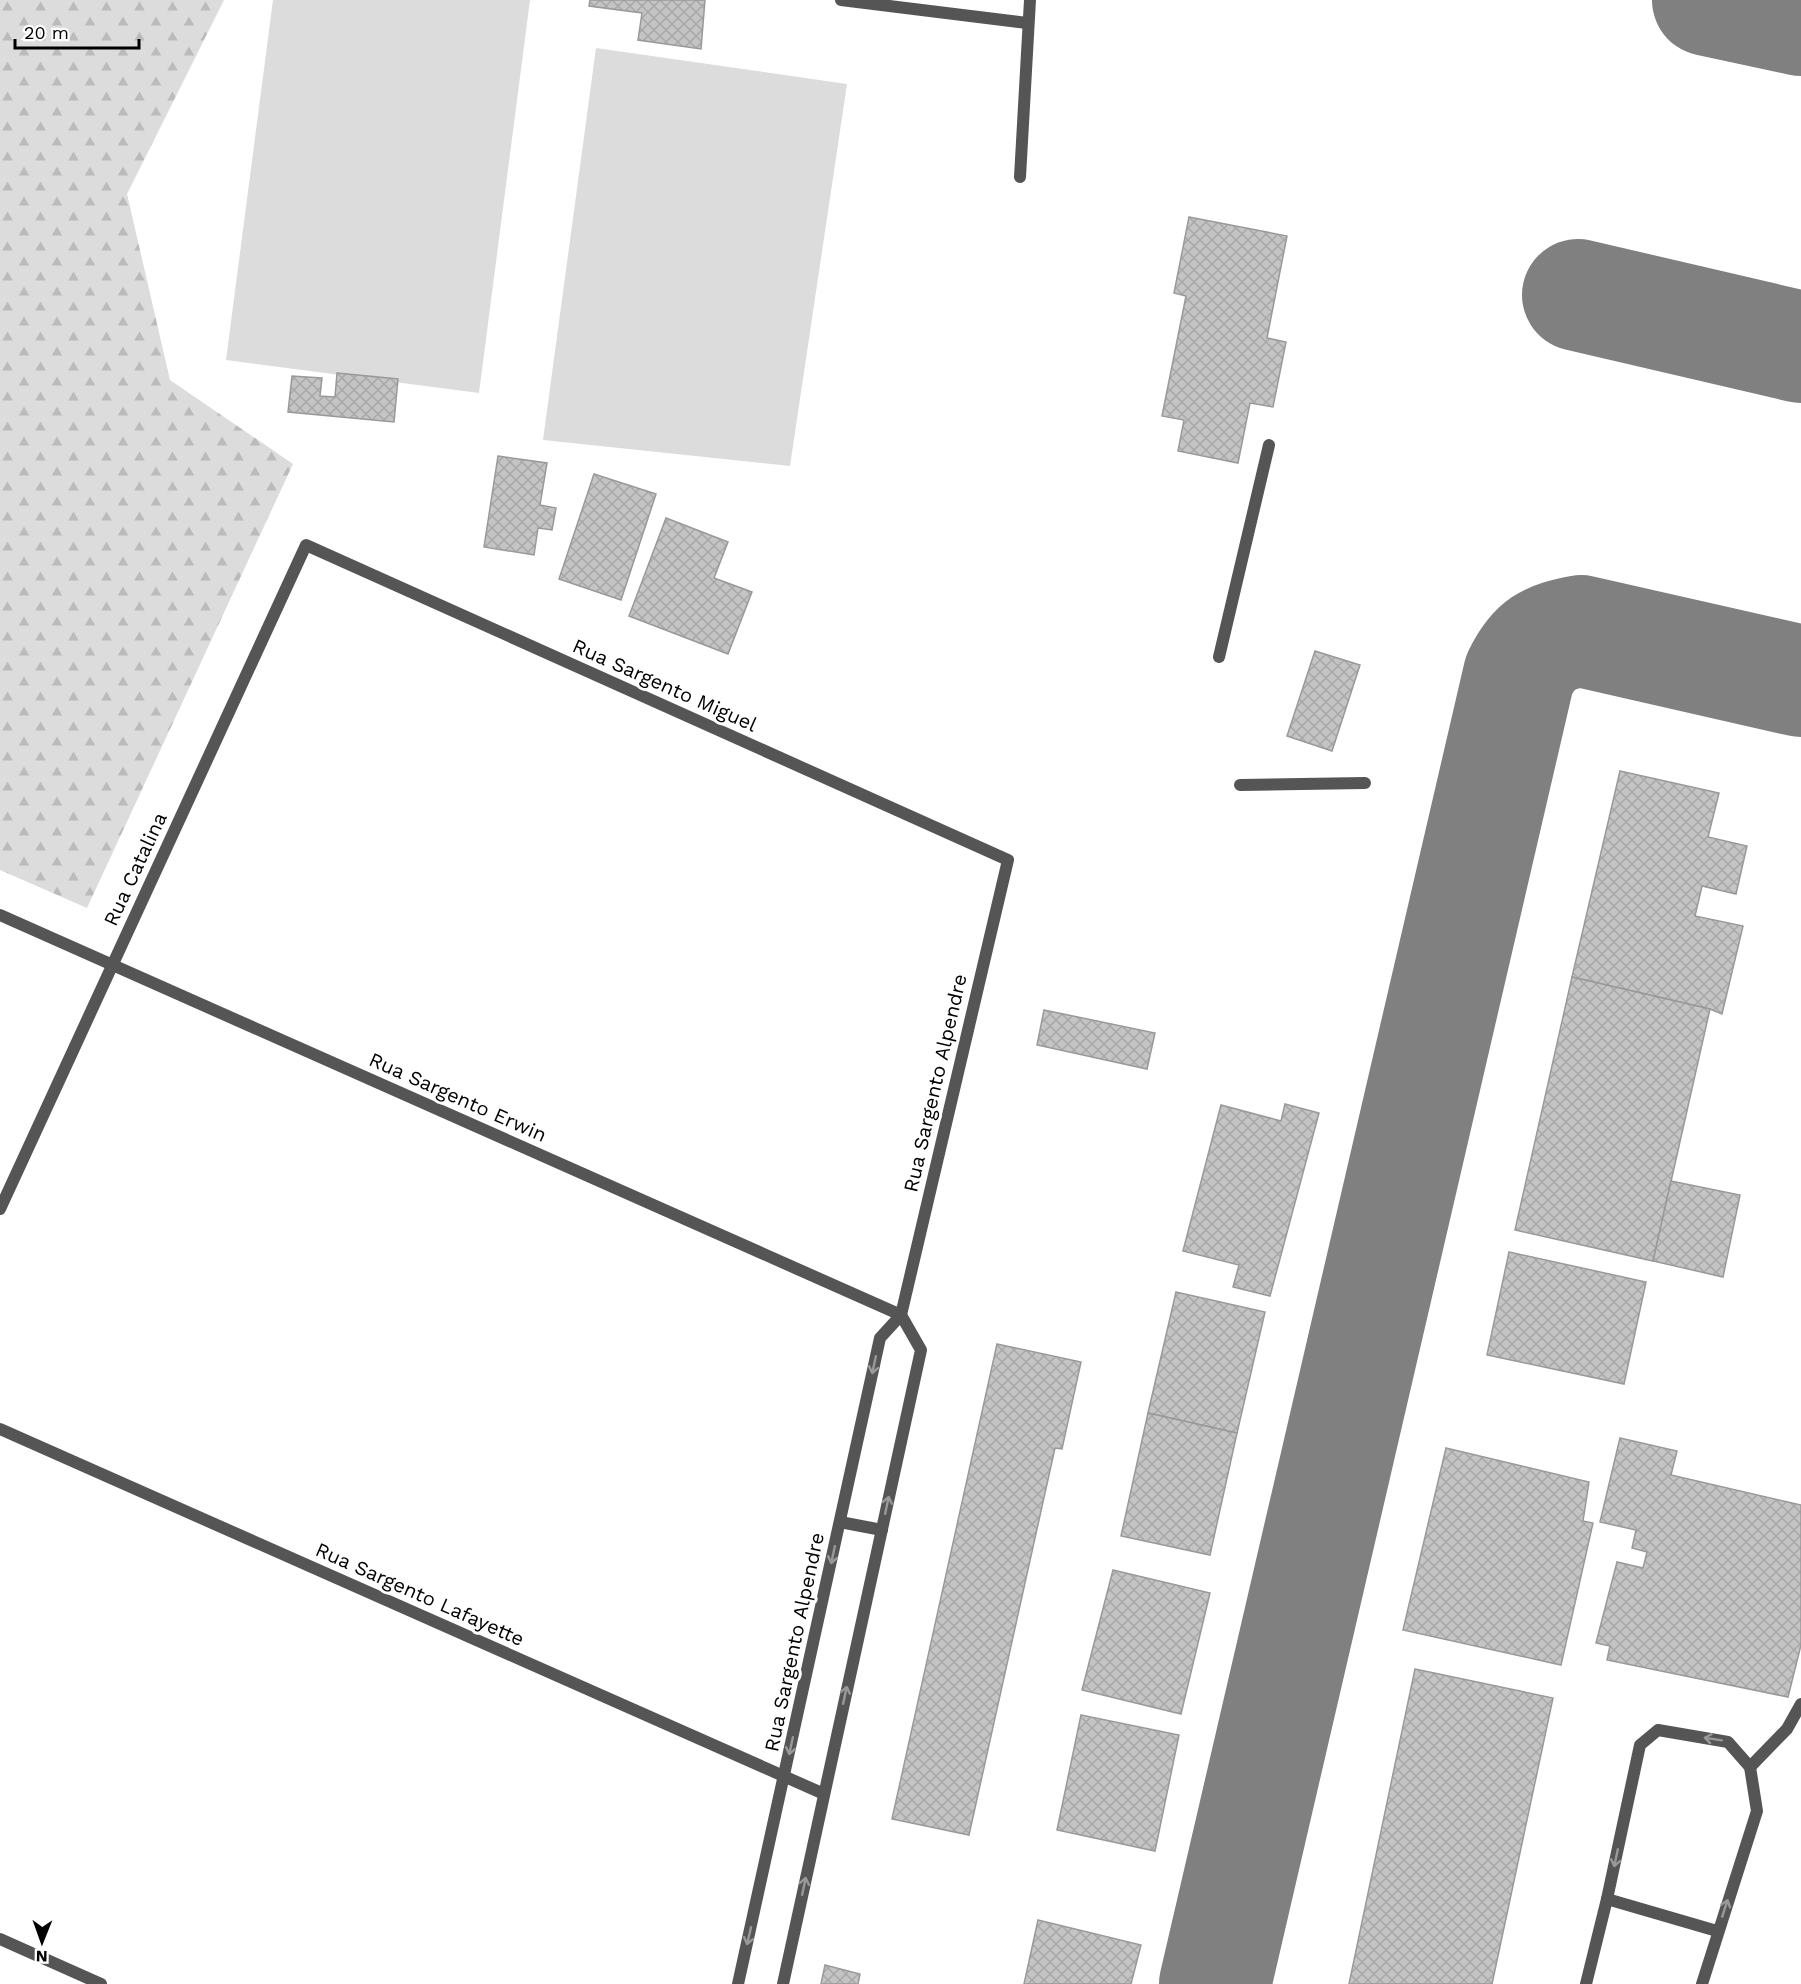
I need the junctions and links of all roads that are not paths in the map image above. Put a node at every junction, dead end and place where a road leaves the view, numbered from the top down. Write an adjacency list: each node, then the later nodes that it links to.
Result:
1 (841, 0): 3 (lane)
2 (1030, 0): 3 (lane)
3 (1027, 23): 4 (lane)
4 (1020, 177)
5 (1269, 445): 7 (lane)
6 (306, 545): 10 (lane, Rua Sargento Miguel); 12 (lane, Rua Catalina)
7 (1219, 657)
8 (1365, 783): 9 (lane)
9 (1240, 785)
10 (1008, 860): 14 (lane, Rua Sargento Alpendre)
11 (0, 915): 12 (lane, Rua Sargento Erwin)
12 (112, 965): 13 (lane, Rua Catalina); 14 (lane, Rua Sargento Erwin)
13 (0, 1209)
14 (901, 1315): 16 (lane, Rua Sargento Alpendre, one-way to 16); 17 (lane, one-way to 14)
15 (0, 1429): 20 (lane, Rua Sargento Lafayette)
16 (840, 1522): 17 (lane); 20 (lane, Rua Sargento Alpendre, one-way to 20)
17 (882, 1530): 21 (lane, one-way to 17)
18 (1801, 1704): 19 (lane)
19 (1750, 1767): 22 (lane, one-way to 22); 23 (lane, one-way to 19)
20 (784, 1776): 21 (lane, Rua Sargento Lafayette); 26 (lane, Rua Sargento Alpendre, one-way to 26)
21 (824, 1794): 27 (lane, one-way to 21)
22 (1607, 1899): 23 (lane); 28 (lane)
23 (1717, 1931): 29 (lane)
24 (0, 1939): 25 (lane)
25 (101, 1984)
26 (738, 1984)
27 (783, 1984)
28 (1586, 1984)
29 (1702, 1984)

